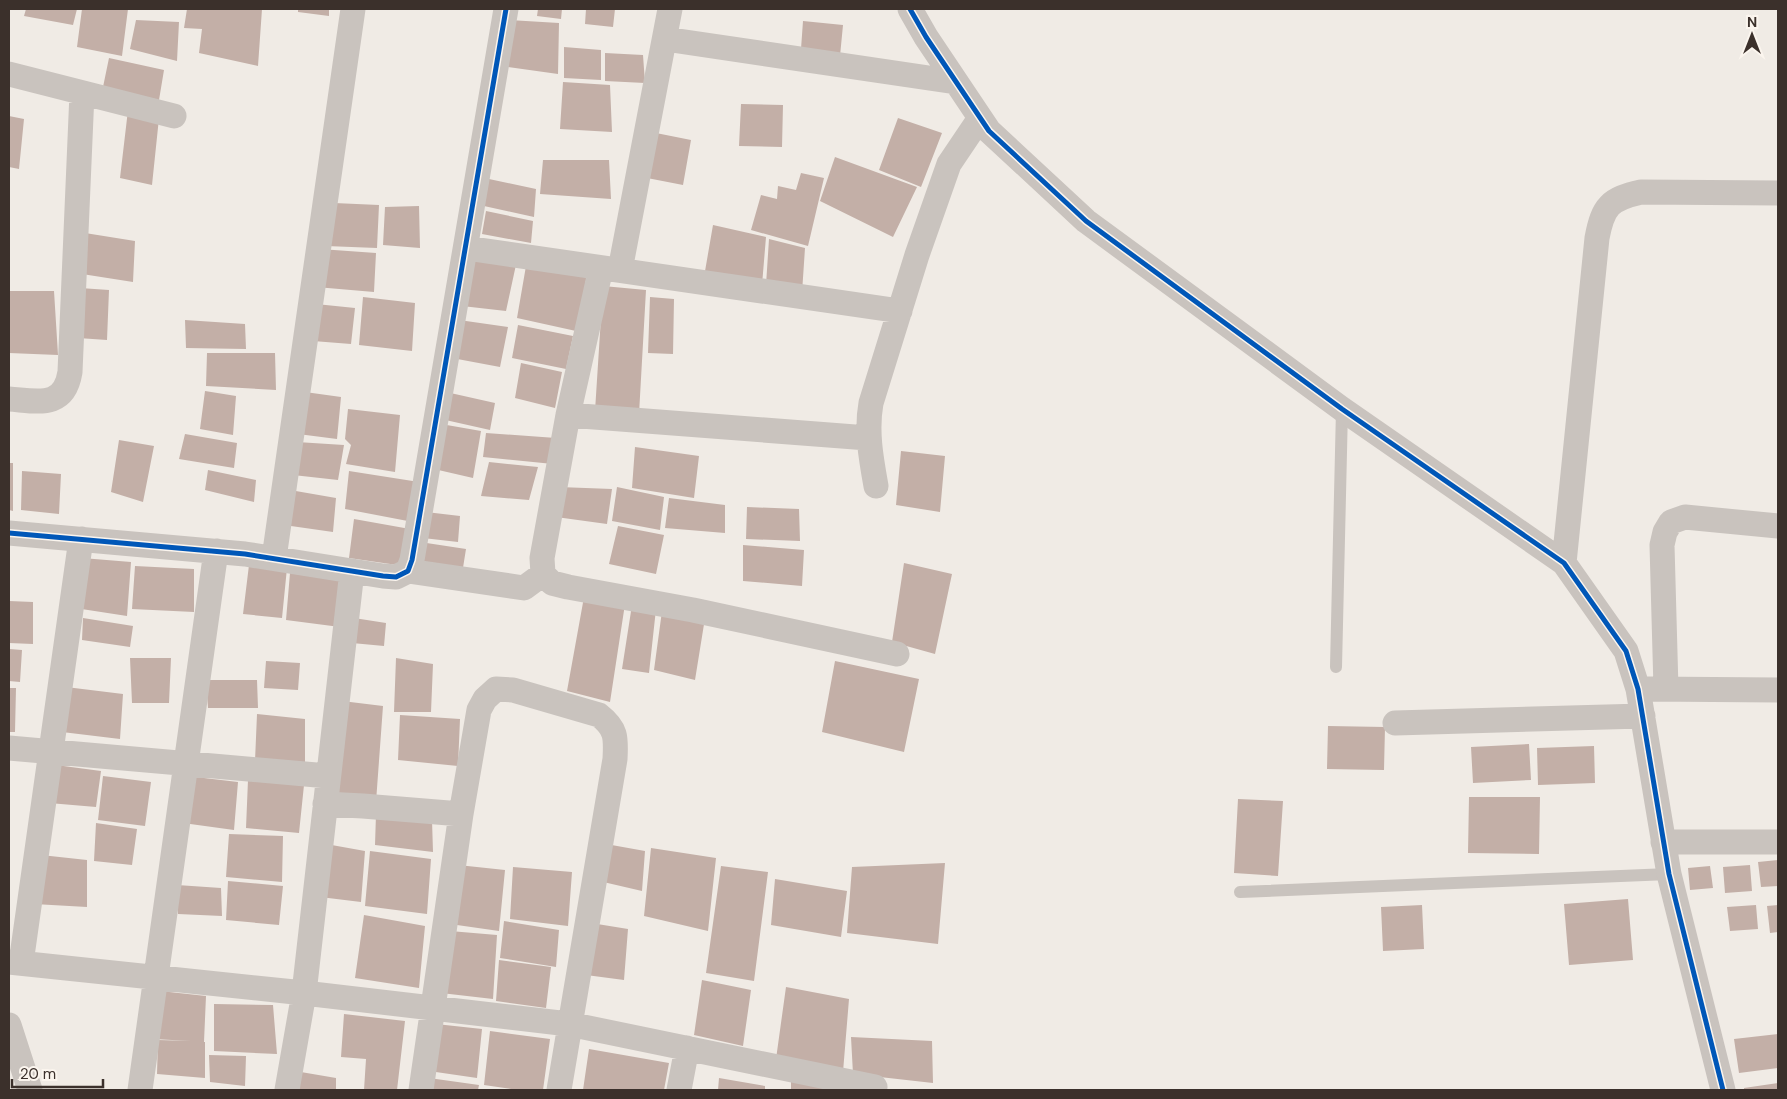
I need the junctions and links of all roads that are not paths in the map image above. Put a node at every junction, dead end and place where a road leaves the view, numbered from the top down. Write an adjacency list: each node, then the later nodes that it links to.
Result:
1 (352, 9): 24 (street)
2 (506, 9): 12 (street)
3 (670, 9): 5 (street)
4 (910, 9): 7 (street)
5 (665, 39): 7 (street); 13 (street)
6 (9, 74): 8 (street)
7 (956, 82): 10 (street)
8 (82, 93): 9 (street); 15 (street)
9 (174, 116)
10 (984, 125): 14 (street); 16 (street)
11 (1778, 193): 25 (street)
12 (466, 248): 13 (street); 27 (street)
13 (611, 269): 14 (street); 17 (street)
14 (900, 310): 18 (street)
15 (9, 399)
16 (1342, 408): 25 (street); 30 (lane)
17 (568, 415): 18 (street); 28 (street)
18 (868, 438): 19 (street)
19 (876, 486)
20 (1778, 526): 32 (street)
21 (9, 533): 22 (street)
22 (81, 539): 23 (street); 37 (street)
23 (216, 551): 24 (street); 38 (street)
24 (274, 558): 26 (street)
25 (1564, 563): 31 (street)
26 (352, 571): 27 (street); 39 (street)
27 (408, 571): 28 (street)
28 (543, 574): 29 (street)
29 (897, 654)
30 (1336, 667)
31 (1638, 690): 32 (street); 34 (street)
32 (1666, 690): 33 (street)
33 (1778, 690)
34 (1643, 716): 35 (street); 42 (street)
35 (1395, 723)
36 (9, 748): 37 (street)
37 (51, 752): 38 (street); 46 (street)
38 (185, 764): 39 (street); 47 (street)
39 (328, 776): 40 (street)
40 (325, 804): 41 (street); 48 (street)
41 (461, 814): 49 (street); 50 (street)
42 (1663, 842): 43 (street); 44 (street)
43 (1778, 842)
44 (1669, 874): 45 (lane); 60 (street)
45 (1240, 892)
46 (15, 963): 47 (street)
47 (155, 978): 48 (street); 55 (street)
48 (304, 993): 49 (street); 56 (street)
49 (433, 1008): 50 (street); 57 (street)
50 (569, 1024): 52 (street); 58 (street)
51 (9, 1025): 54 (street)
52 (687, 1048): 53 (street); 59 (street)
53 (875, 1086)
54 (30, 1090)
55 (140, 1090)
56 (287, 1090)
57 (421, 1090)
58 (559, 1090)
59 (679, 1090)
60 (1723, 1090)

